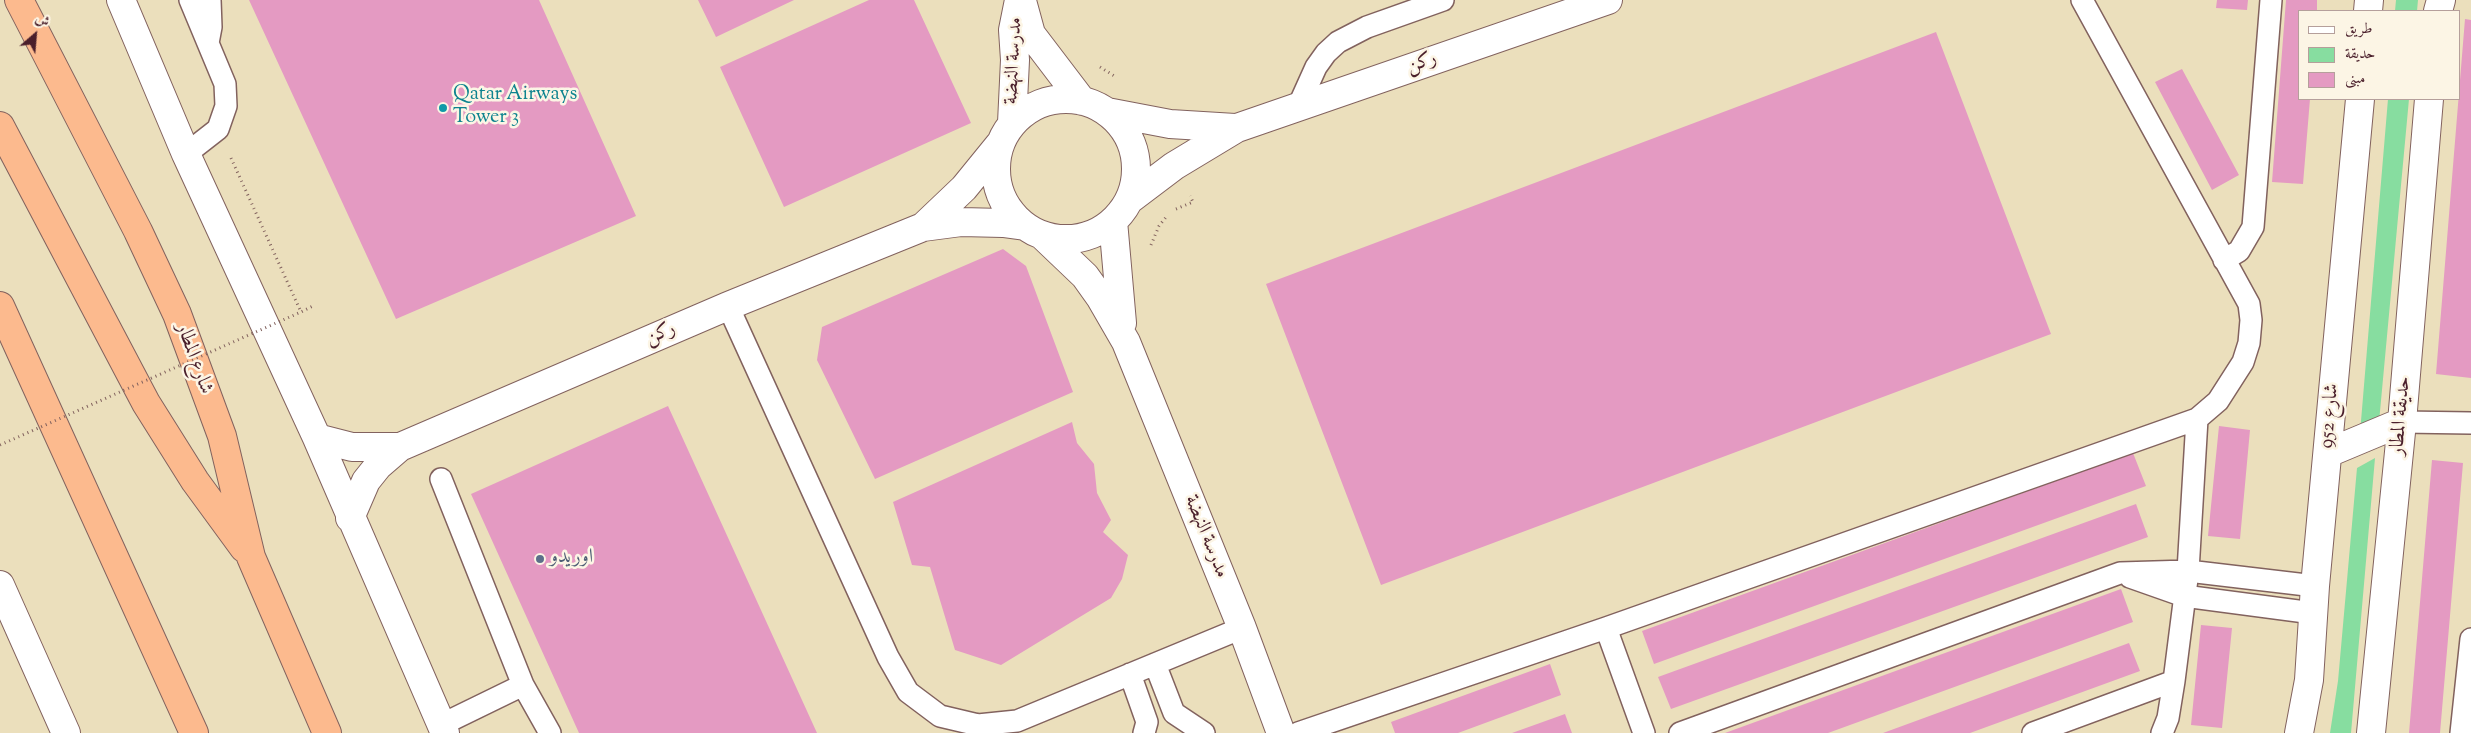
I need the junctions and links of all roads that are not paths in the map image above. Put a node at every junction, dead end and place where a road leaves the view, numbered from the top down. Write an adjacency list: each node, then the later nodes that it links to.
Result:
1 (19, 0): 35 (highway, شارع المطار)
2 (121, 0): 19 (street)
3 (190, 0): 10 (lane)
4 (210, 0): 10 (lane)
5 (1020, 0): 13 (street, مدرسة النهضة); 18 (street, مدرسة النهضة)
6 (1443, 0): 14 (lane)
7 (1608, 0): 14 (street, ركن)
8 (2082, 0): 23 (lane)
9 (2271, 0): 23 (lane)
10 (208, 43): 19 (lane)
11 (2360, 100): 32 (street, شارع 952)
12 (2429, 100): 28 (street, حديقة المطار)
13 (1082, 101): 15 (street); 18 (street)
14 (1298, 107): 17 (street, ركن)
15 (1107, 112): 17 (street, ركن); 20 (street)
16 (0, 126): 35 (highway)
17 (1237, 128): 20 (street, ركن)
18 (1006, 134): 21 (street, ركن); 22 (street)
19 (186, 154): 30 (street)
20 (1121, 210): 22 (street); 26 (street, مدرسة النهضة)
21 (923, 228): 22 (street, ركن); 25 (street, ركن)
22 (1033, 231): 26 (street, مدرسة النهضة)
23 (2224, 260): 27 (lane)
24 (0, 306): 51 (highway)
25 (728, 306): 31 (street, ركن); 46 (lane)
26 (1126, 342): 42 (street, مدرسة النهضة)
27 (2197, 419): 36 (lane); 43 (lane)
28 (2402, 422): 29 (lane); 32 (street); 63 (street, حديقة المطار)
29 (2471, 423)
30 (317, 438): 31 (street); 34 (street)
31 (400, 447): 34 (street)
32 (2328, 453): 39 (street, شارع 952)
33 (442, 479): 48 (lane)
34 (350, 518): 49 (street)
35 (251, 557): 52 (highway, شارع المطار)
36 (2188, 571): 37 (lane); 39 (lane); 40 (lane)
37 (2120, 573): 40 (lane); 59 (lane)
38 (0, 585): 50 (street)
39 (2315, 586): 41 (street, شارع 952)
40 (2184, 596): 41 (lane); 47 (lane)
41 (2313, 613): 62 (street, شارع 952)
42 (1242, 628): 45 (lane); 56 (street, مدرسة النهضة)
43 (1606, 628): 57 (lane); 58 (lane)
44 (2471, 639): 64 (lane)
45 (1155, 664): 46 (lane); 55 (lane)
46 (1130, 674): 54 (lane)
47 (2174, 681): 60 (lane); 61 (lane)
48 (522, 686): 49 (lane); 53 (lane)
49 (443, 729)
50 (66, 733)
51 (194, 733)
52 (327, 733)
53 (550, 733)
54 (1144, 733)
55 (1204, 733)
56 (1281, 733)
57 (1298, 733)
58 (1644, 733)
59 (1680, 733)
60 (2033, 733)
61 (2162, 733)
62 (2299, 733)
63 (2371, 733)
64 (2461, 733)

